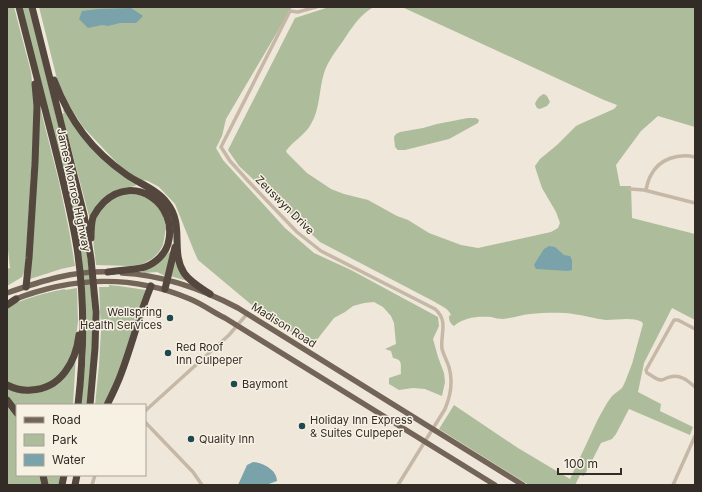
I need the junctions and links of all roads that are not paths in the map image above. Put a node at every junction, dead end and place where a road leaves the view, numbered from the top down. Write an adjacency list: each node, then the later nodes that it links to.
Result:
1 (19, 7): 5 (highway, James Monroe Highway)
2 (32, 7): 4 (highway, James Monroe Highway)
3 (316, 7): 35 (street, Zeuswyn Drive)
4 (43, 51): 10 (highway); 11 (highway, James Monroe Highway)
5 (31, 54): 14 (highway); 20 (highway, James Monroe Highway)
6 (695, 157): 8 (street)
7 (630, 189): 8 (street)
8 (646, 190): 9 (street)
9 (695, 203)
10 (177, 236): 13 (highway); 18 (highway)
11 (90, 250): 12 (highway); 30 (highway, James Monroe Highway)
12 (108, 272): 13 (main road, Madison Road); 14 (main road, Madison Road)
13 (167, 280): 16 (highway); 18 (main road, Madison Road)
14 (26, 286): 17 (main road, Madison Road)
15 (151, 286): 16 (main road); 19 (main road); 31 (highway)
16 (165, 289): 24 (main road)
17 (7, 293)
18 (210, 294): 23 (main road, Madison Road)
19 (16, 299): 21 (main road); 22 (highway)
20 (82, 301): 26 (highway); 29 (highway, James Monroe Highway)
21 (7, 302)
22 (7, 305)
23 (247, 314): 24 (street); 35 (main road, Madison Road)
24 (238, 326): 32 (street); 37 (main road)
25 (695, 329): 27 (street)
26 (7, 384)
27 (695, 387)
28 (7, 400): 33 (highway)
29 (78, 404)
30 (90, 404)
31 (107, 404)
32 (146, 410)
33 (16, 412)
34 (146, 423): 38 (street)
35 (432, 428): 37 (street); 41 (main road, Madison Road)
36 (695, 436): 42 (street)
37 (424, 442): 39 (street); 40 (main road)
38 (201, 484)
39 (398, 485)
40 (495, 485)
41 (523, 485)
42 (673, 485)

